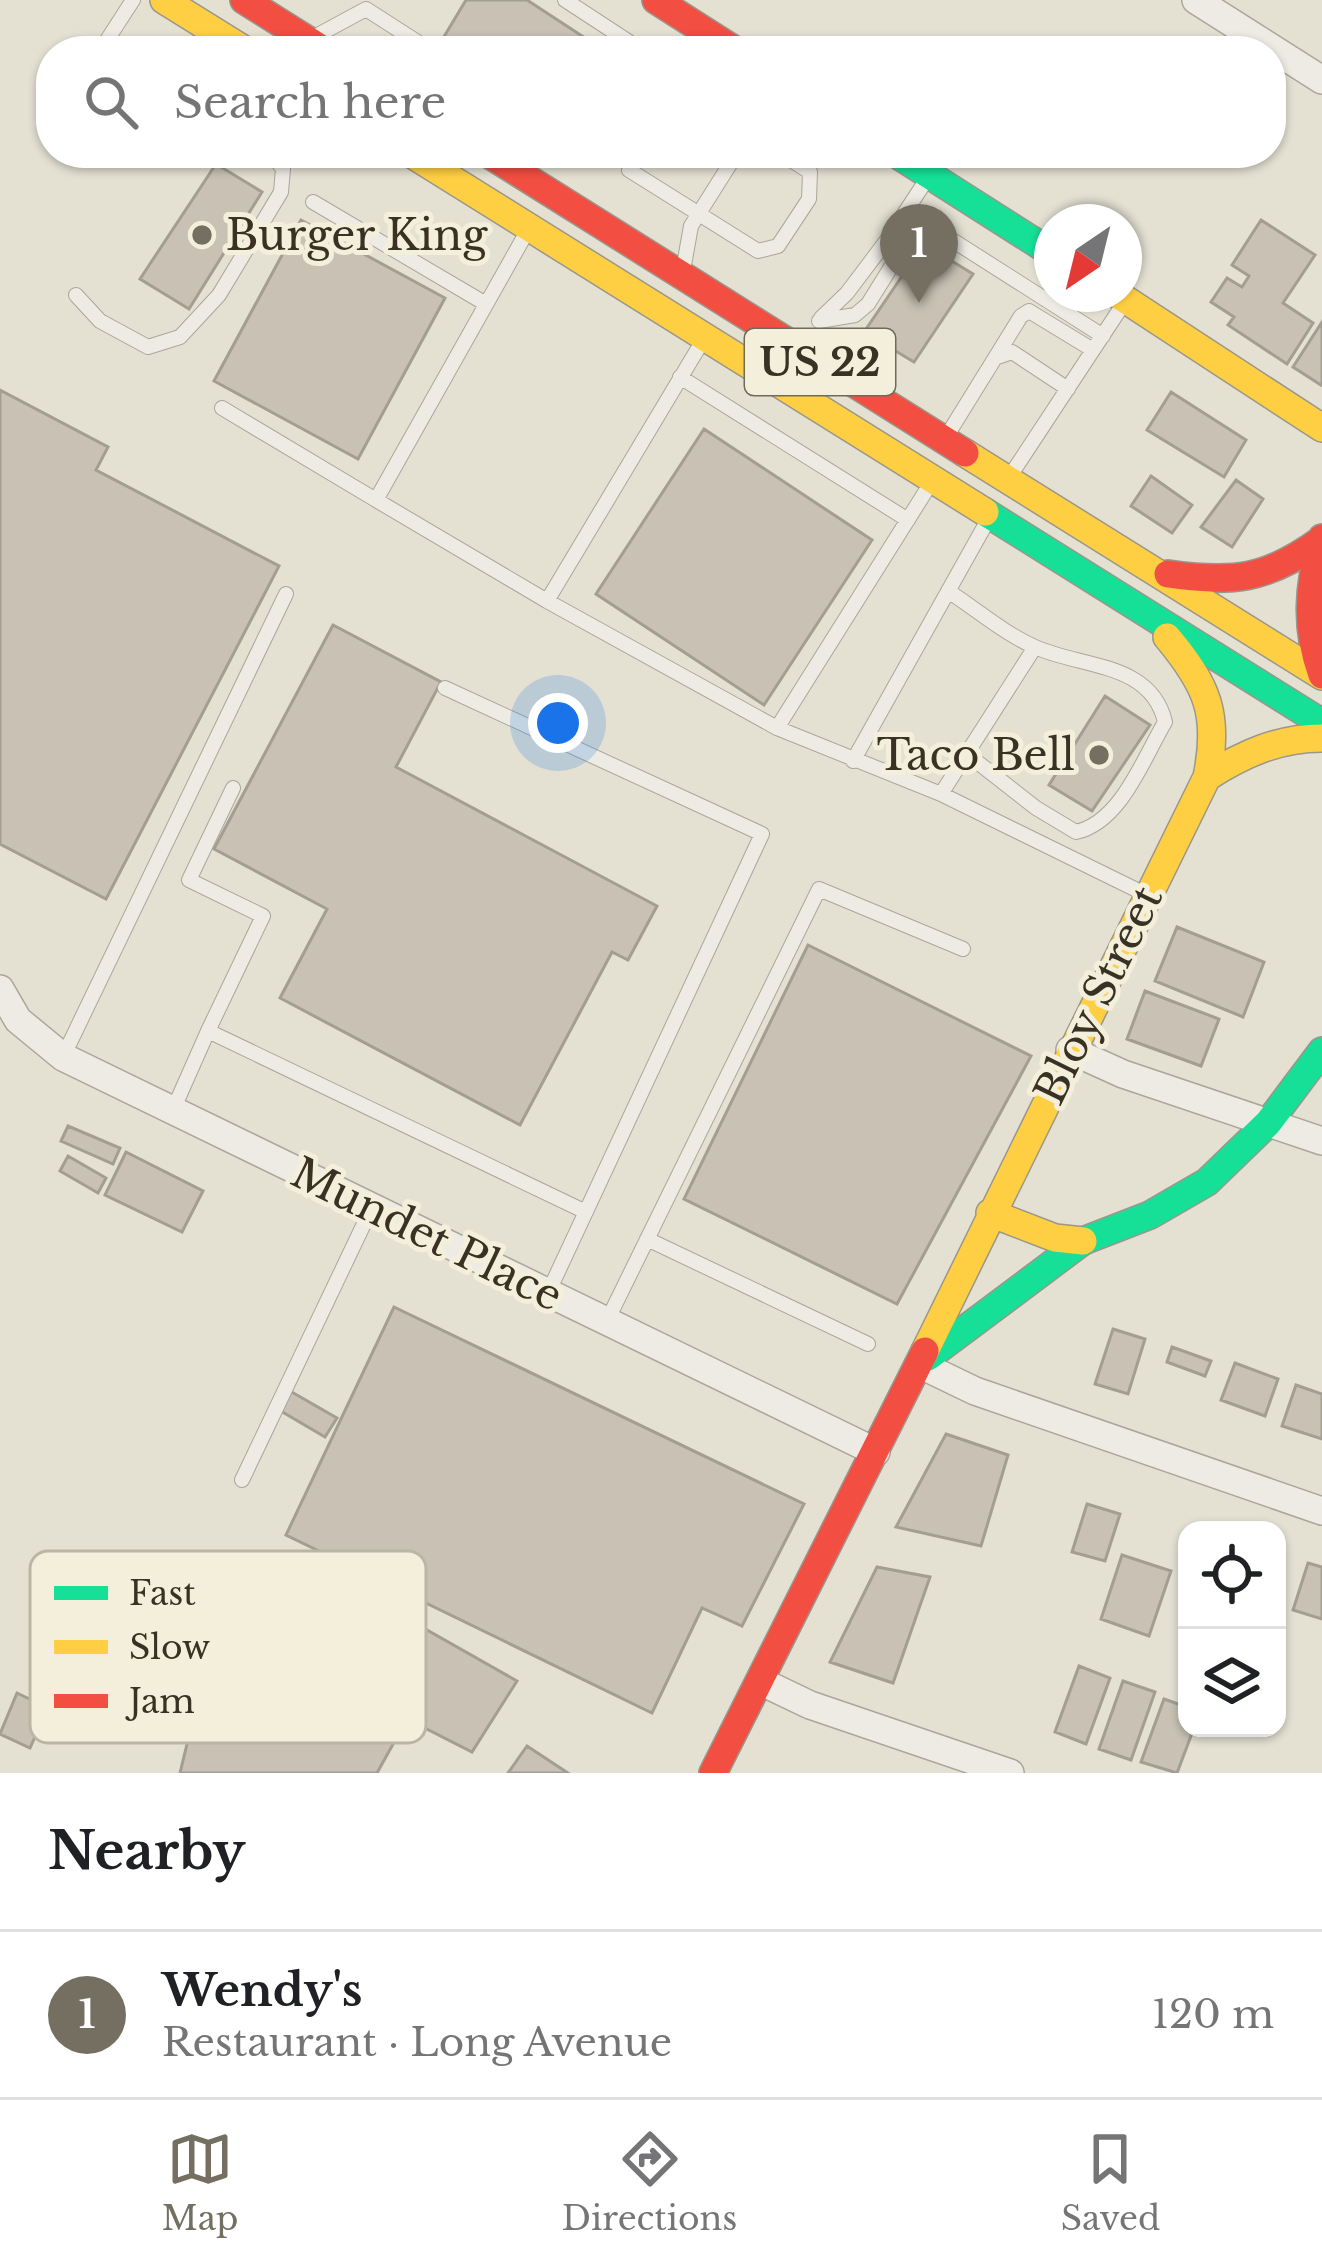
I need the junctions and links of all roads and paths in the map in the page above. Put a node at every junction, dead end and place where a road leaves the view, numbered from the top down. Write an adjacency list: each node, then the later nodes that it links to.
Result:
1 (133, 0): 9 (lane)
2 (164, 0): 10 (main road)
3 (244, 0): 8 (main road)
4 (565, 0): 14 (lane)
5 (656, 0): 15 (main road)
6 (1196, 0): 16 (street)
7 (369, 4): 12 (lane); 13 (lane)
8 (282, 10): 11 (main road)
9 (110, 36)
10 (222, 36)
11 (307, 36)
12 (329, 36)
13 (410, 36)
14 (620, 36)
15 (712, 36)
16 (1253, 36)
17 (1286, 57): 18 (street)
18 (1322, 80)
19 (282, 168): 34 (lane)
20 (434, 168): 29 (main road, US 22)
21 (511, 168): 33 (main road, US 22)
22 (629, 168): 28 (lane)
23 (723, 168): 28 (lane)
24 (804, 168): 28 (lane)
25 (918, 168): 26 (main road)
26 (929, 175): 31 (lane); 32 (main road)
27 (313, 202): 35 (lane)
28 (698, 216): 33 (lane)
29 (530, 228): 35 (lane); 40 (main road, US 22)
30 (911, 236): 31 (lane); 38 (lane); 39 (lane)
31 (887, 240): 38 (lane)
32 (1034, 242)
33 (682, 276): 41 (main road, US 22)
34 (76, 295)
35 (486, 304): 51 (lane)
36 (1142, 311): 47 (main road)
37 (1114, 312): 39 (lane)
38 (819, 321): 41 (lane)
39 (1102, 336): 42 (lane)
40 (705, 337): 44 (lane); 50 (main road, US 22)
41 (794, 346): 48 (main road, US 22)
42 (1093, 350): 43 (lane); 45 (lane)
43 (995, 358): 45 (lane); 48 (lane)
44 (680, 377): 53 (lane); 58 (lane)
45 (1067, 389): 49 (lane)
46 (223, 408): 51 (lane)
47 (1322, 428)
48 (945, 440): 49 (main road, US 22)
49 (1008, 479): 55 (main road, US 22)
50 (933, 480): 52 (main road, US 22); 53 (lane)
51 (376, 500): 58 (lane)
52 (990, 516): 56 (lane); 59 (main road, US 22)
53 (908, 520): 64 (lane)
54 (1321, 540): 55 (main road); 61 (main road)
55 (1153, 572): 61 (main road, US 22)
56 (948, 591): 60 (lane); 67 (lane)
57 (286, 594): 77 (lane)
58 (547, 601): 64 (lane)
59 (1134, 606): 63 (main road, US 22); 68 (main road, Bloy Street)
60 (1035, 647): 66 (lane); 66 (lane)
61 (1322, 675)
62 (445, 688): 82 (lane)
63 (1322, 723)
64 (778, 728): 67 (lane)
65 (1322, 738): 68 (main road)
66 (967, 754): 70 (lane)
67 (854, 761): 70 (lane)
68 (1207, 777): 71 (main road, Bloy Street)
69 (233, 788): 74 (lane)
70 (941, 794): 71 (lane)
71 (1147, 895): 75 (main road, Bloy Street)
72 (963, 949): 84 (lane)
73 (0, 989): 77 (street, Mundet Place)
74 (208, 1031): 78 (lane); 82 (lane)
75 (1070, 1050): 79 (street); 83 (main road, Bloy Street)
76 (1322, 1051): 79 (main road, Bloy Street)
77 (63, 1057): 78 (street, Mundet Place)
78 (173, 1110): 81 (street, Mundet Place)
79 (1268, 1123): 80 (street); 85 (main road, Bloy Street)
80 (1322, 1141)
81 (372, 1207): 86 (street, Mundet Place); 91 (lane)
82 (586, 1212): 86 (lane)
83 (990, 1213): 85 (main road); 89 (main road, Bloy Street)
84 (647, 1239): 87 (lane); 88 (lane)
85 (1083, 1241): 89 (main road, Bloy Street)
86 (548, 1292): 87 (street, Mundet Place)
87 (607, 1321): 90 (street, Mundet Place)
88 (868, 1344)
89 (919, 1364): 90 (main road, Bloy Street); 92 (street)
90 (877, 1452): 93 (main road, Bloy Street)
91 (242, 1480)
92 (1322, 1511)
93 (763, 1682): 94 (main road, Bloy Street); 95 (street)
94 (713, 1773)
95 (1010, 1773)

